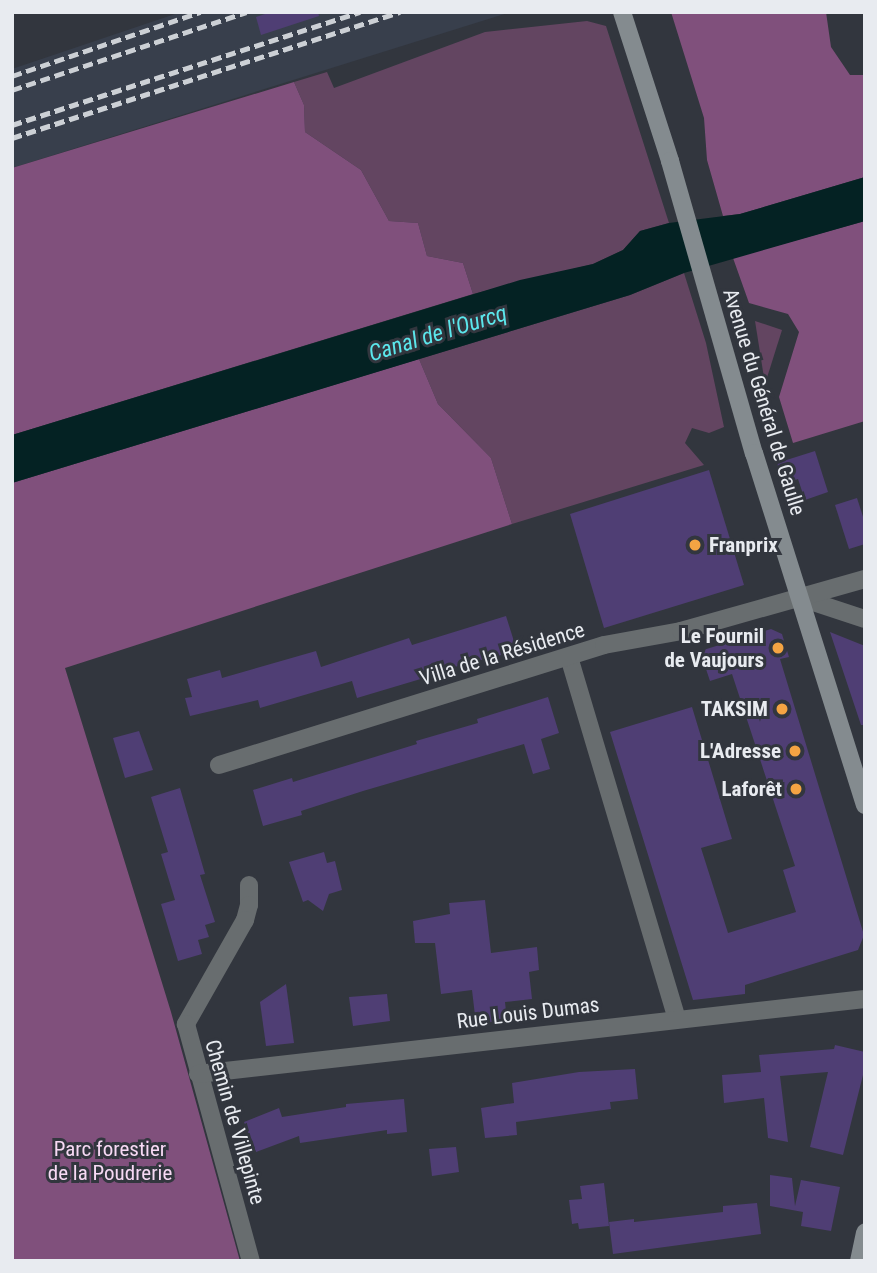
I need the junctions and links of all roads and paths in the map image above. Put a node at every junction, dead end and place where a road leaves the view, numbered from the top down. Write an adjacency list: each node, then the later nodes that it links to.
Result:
1 (622, 12): 3 (main road, Avenue du Général de Gaulle)
2 (865, 579): 3 (street, Villa de la Résidence)
3 (801, 598): 4 (street); 5 (street, Villa de la Résidence); 7 (main road, Avenue du Général de Gaulle)
4 (865, 619)
5 (569, 657): 6 (street, Villa de la Résidence); 10 (street)
6 (219, 765)
7 (865, 805)
8 (249, 885): 11 (street, Chemin de Villepinte)
9 (865, 999): 10 (street, Rue Louis Dumas)
10 (677, 1019): 11 (street, Rue Louis Dumas)
11 (198, 1074): 13 (street, Chemin de Villepinte)
12 (865, 1233): 14 (main road)
13 (251, 1261)
14 (859, 1261)

